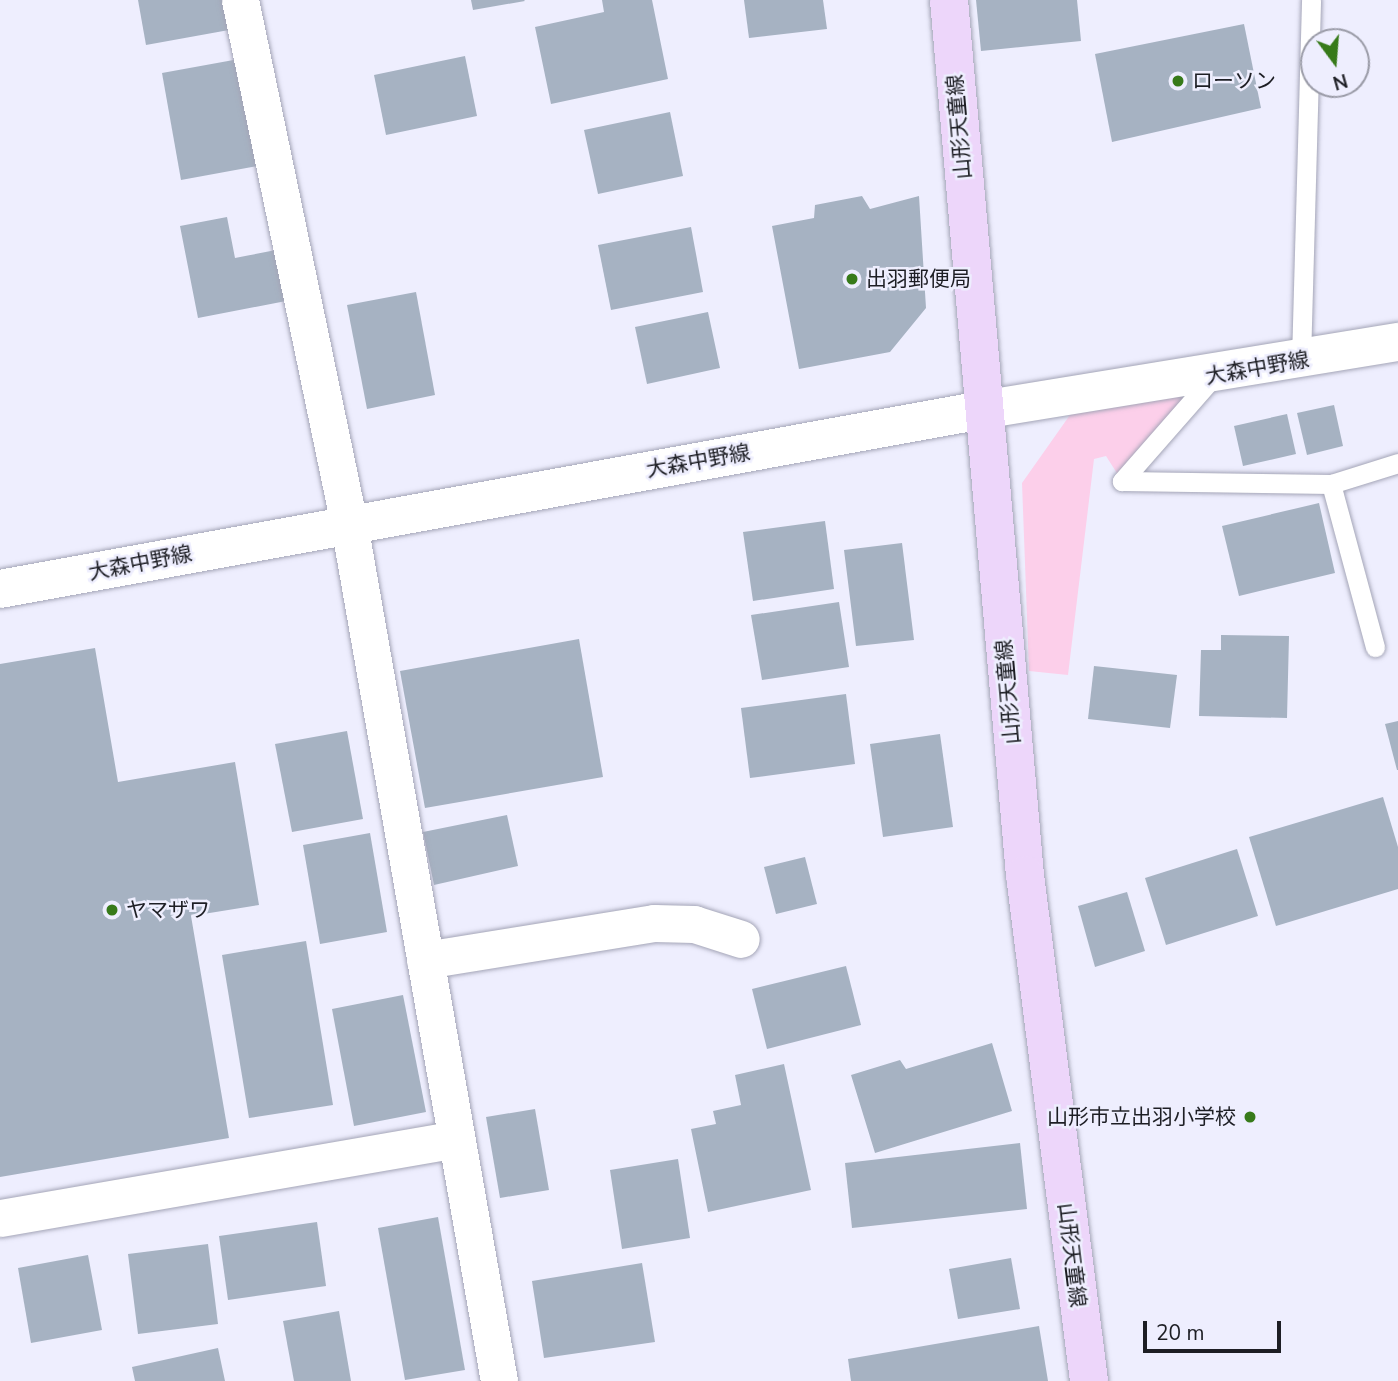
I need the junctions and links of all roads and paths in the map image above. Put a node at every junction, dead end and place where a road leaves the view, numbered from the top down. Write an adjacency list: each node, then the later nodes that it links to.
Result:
1 (240, 0): 10 (street)
2 (949, 0): 7 (main road, 山形天童線)
3 (1311, 0): 5 (lane)
4 (1398, 342): 5 (main road, 大森中野線)
5 (1301, 360): 6 (main road, 大森中野線)
6 (1214, 376): 7 (main road, 大森中野線); 9 (lane)
7 (982, 410): 10 (main road, 大森中野線); 18 (main road, 山形天童線)
8 (1398, 463): 9 (lane)
9 (1331, 484): 12 (lane)
10 (349, 524): 11 (main road, 大森中野線); 14 (street)
11 (0, 589)
12 (1376, 647)
13 (741, 939): 14 (street)
14 (425, 960): 15 (street)
15 (456, 1139): 16 (street); 17 (street)
16 (0, 1217)
17 (499, 1381)
18 (1089, 1381)

